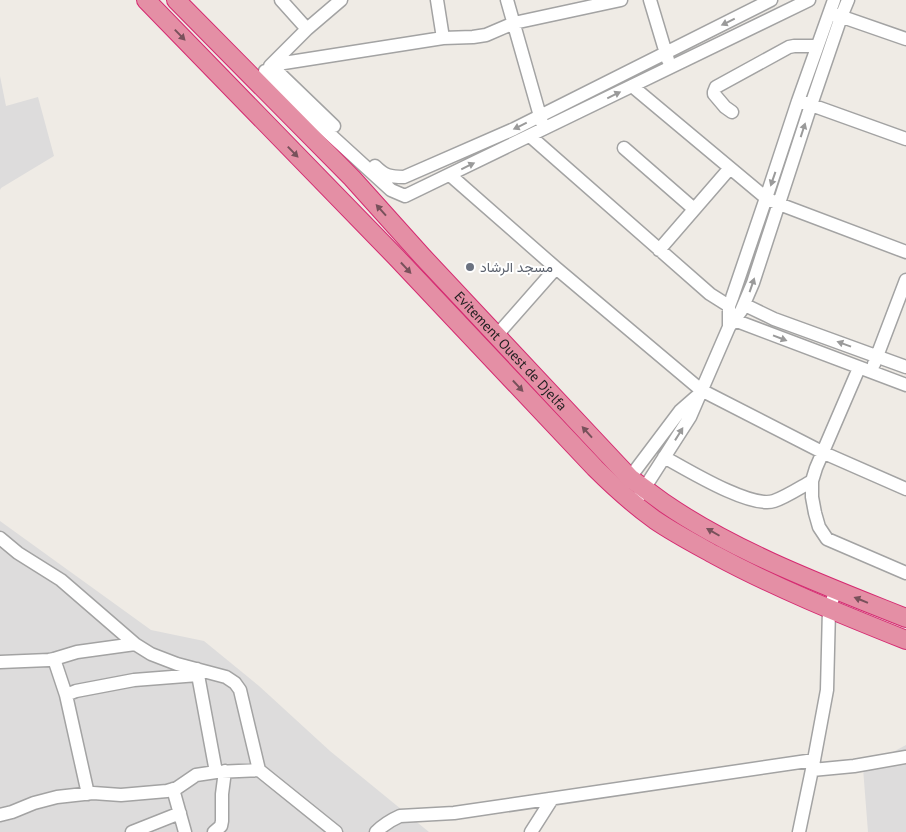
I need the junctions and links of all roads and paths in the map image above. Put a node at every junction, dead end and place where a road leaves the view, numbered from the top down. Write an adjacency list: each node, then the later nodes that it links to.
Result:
1 (146, 0): 55 (highway, one-way to 55)
2 (176, 0): 21 (highway, Evitement Ouest de Djelfa)
3 (280, 0): 15 (street)
4 (341, 0): 15 (street)
5 (437, 0): 16 (street)
6 (508, 0): 14 (street)
7 (621, 0): 14 (street)
8 (650, 0): 19 (street)
9 (809, 0): 13 (street)
10 (848, 0): 12 (street)
11 (764, 2): 13 (street); 19 (street, one-way to 19)
12 (834, 9): 17 (street); 18 (street); 24 (street)
13 (764, 22): 20 (street)
14 (514, 23): 16 (street); 26 (street)
15 (307, 30): 21 (street)
16 (443, 38): 21 (street)
17 (906, 39)
18 (817, 46): 23 (street); 25 (street)
19 (666, 52): 20 (street); 26 (street)
20 (671, 67): 22 (street)
21 (264, 72): 26 (street, one-way to 21); 32 (street); 43 (highway, Evitement Ouest de Djelfa, one-way to 21)
22 (632, 86): 27 (street, one-way to 22); 31 (street)
23 (798, 101): 24 (street); 33 (street, one-way to 33)
24 (811, 105): 29 (street); 34 (street, one-way to 24)
25 (732, 112)
26 (540, 116): 27 (street)
27 (543, 129): 28 (street)
28 (530, 136): 32 (street, one-way to 28); 36 (street)
29 (906, 139)
30 (624, 148): 35 (street)
31 (730, 168): 33 (street); 35 (street)
32 (450, 175): 38 (street)
33 (766, 198): 34 (street); 41 (street)
34 (779, 204): 37 (street); 40 (street, one-way to 34)
35 (694, 209): 36 (street)
36 (660, 250): 41 (street)
37 (906, 252)
38 (556, 268): 43 (street); 48 (street)
39 (906, 280): 44 (street)
40 (745, 305): 42 (street); 44 (street, one-way to 40)
41 (729, 306): 42 (street)
42 (732, 324): 46 (street, one-way to 46); 48 (street)
43 (498, 335): 51 (highway, Evitement Ouest de Djelfa, one-way to 43)
44 (876, 356): 45 (street); 46 (street)
45 (906, 367)
46 (865, 370): 47 (street); 49 (street)
47 (906, 385)
48 (700, 393): 49 (street); 50 (street, one-way to 48); 51 (street)
49 (824, 453): 52 (street); 54 (street)
50 (664, 457): 52 (street); 53 (street)
51 (630, 478): 53 (highway, Evitement Ouest de Djelfa); 55 (street)
52 (812, 481): 58 (street)
53 (645, 488): 56 (street); 59 (highway, Evitement Ouest de Djelfa, one-way to 53)
54 (906, 489)
55 (619, 492): 56 (highway)
56 (634, 504): 60 (highway)
57 (0, 538): 63 (street)
58 (906, 572)
59 (836, 590): 60 (street); 61 (highway, Evitement Ouest de Djelfa, one-way to 59)
60 (829, 609): 62 (highway); 69 (street)
61 (906, 618)
62 (906, 640)
63 (135, 644): 64 (street); 66 (street)
64 (54, 658): 65 (street); 67 (street)
65 (0, 662)
66 (197, 672): 67 (street); 70 (street); 71 (street)
67 (66, 695): 73 (street)
68 (906, 757): 69 (street)
69 (813, 765): 74 (street); 83 (street)
70 (259, 770): 71 (street); 80 (street)
71 (221, 771): 72 (street); 79 (street)
72 (174, 789): 73 (street); 75 (street)
73 (88, 794): 76 (street)
74 (552, 799): 81 (street); 82 (street)
75 (180, 813): 77 (street); 78 (street)
76 (0, 814)
77 (132, 832)
78 (185, 832)
79 (214, 832)
80 (336, 832)
81 (376, 832)
82 (531, 832)
83 (798, 832)

